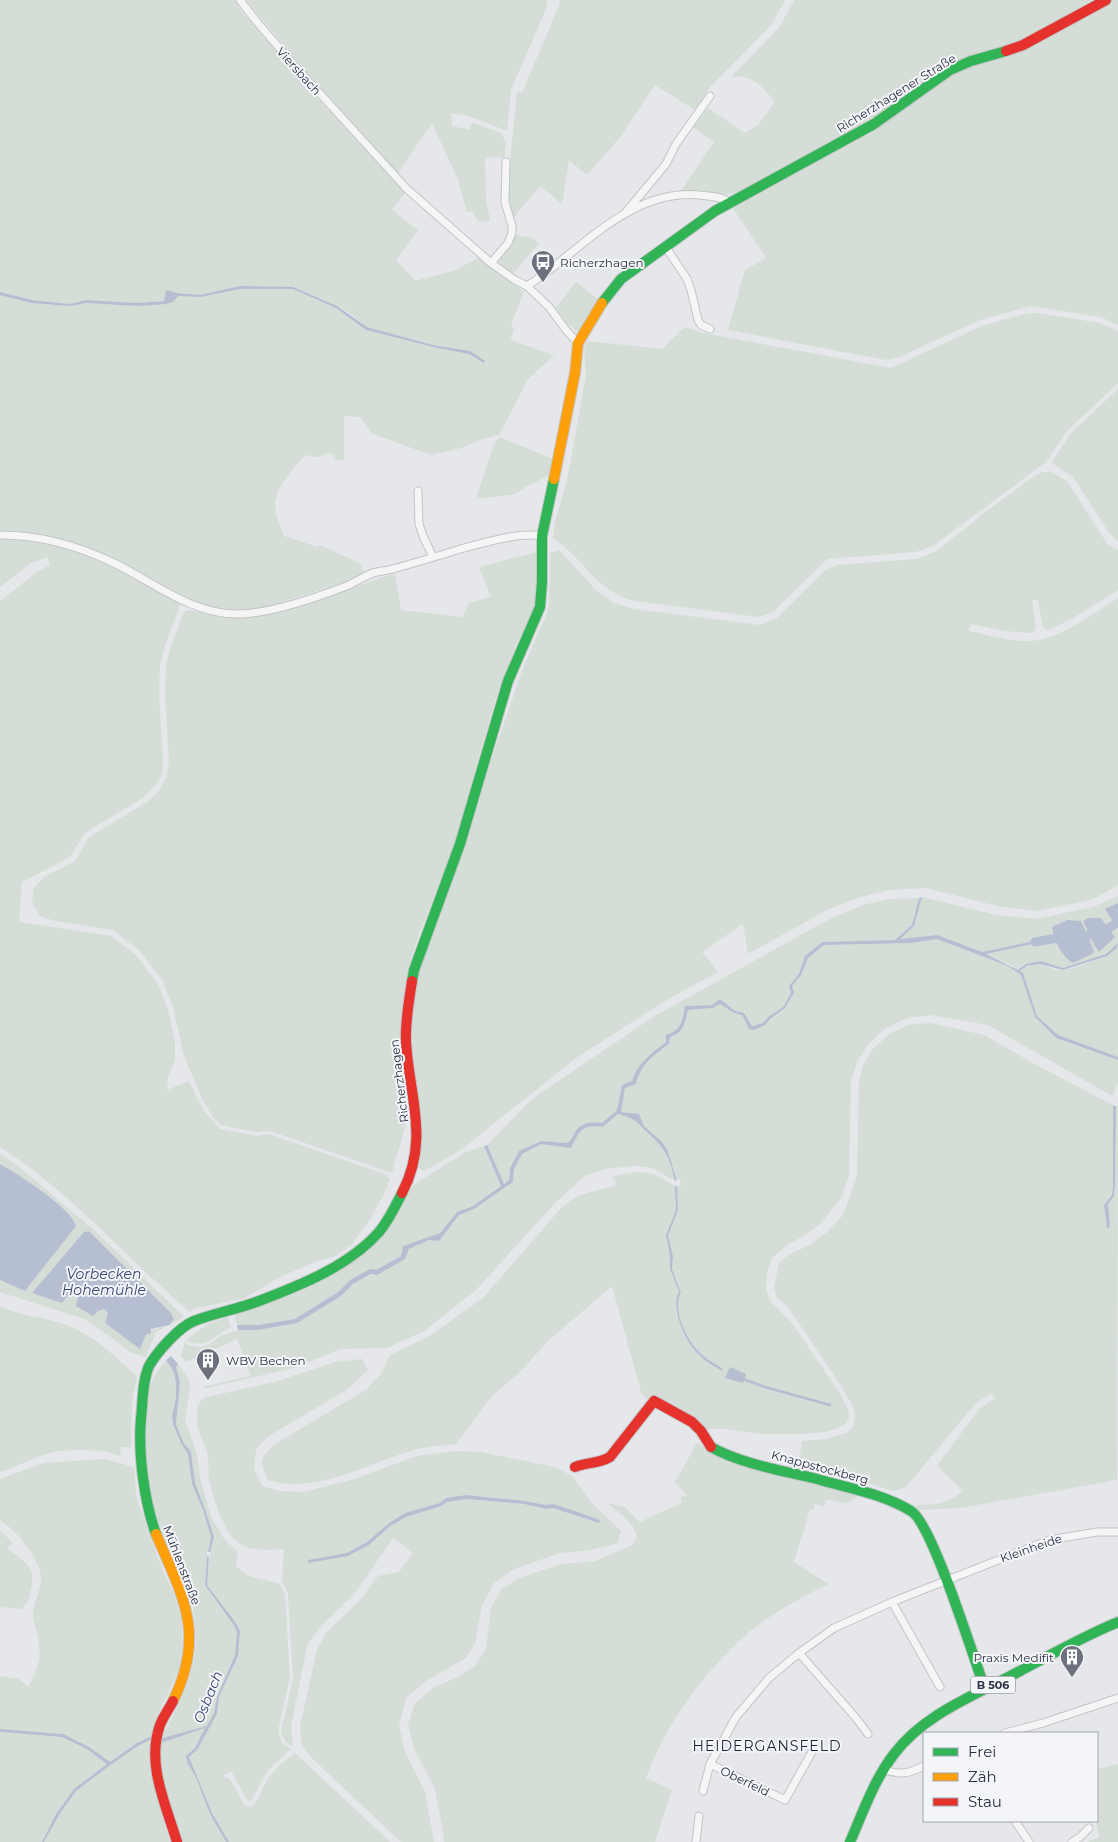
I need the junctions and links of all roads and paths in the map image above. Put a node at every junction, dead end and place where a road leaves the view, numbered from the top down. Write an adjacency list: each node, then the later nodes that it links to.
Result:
1 (240, 0): 8 (street, Viersbach)
2 (1106, 0): 5 (street, Richerzhagener Straße)
3 (710, 96): 6 (street)
4 (506, 162): 8 (street)
5 (729, 202): 6 (street); 7 (street, Richerzhagen)
6 (624, 214): 9 (street)
7 (665, 246): 10 (street); 11 (street, Richerzhagen)
8 (491, 263): 9 (street)
9 (527, 286): 11 (street)
10 (710, 329)
11 (578, 343): 14 (street, Richerzhagen)
12 (418, 491): 15 (street)
13 (0, 535): 15 (street)
14 (542, 536): 15 (street); 17 (street, Richerzhagen)
15 (433, 557)
16 (575, 1467): 19 (street, Knappstockberg)
17 (141, 1468): 36 (street, Mühlenstraße)
18 (1118, 1532): 19 (street, Kleinheide)
19 (947, 1581): 20 (street, Kleinheide); 24 (street, Knappstockberg)
20 (892, 1602): 22 (street, Kleinheide); 23 (street)
21 (1118, 1622): 24 (street, B 506)
22 (799, 1653): 27 (street); 29 (street, Kleinheide)
23 (940, 1687)
24 (985, 1689): 31 (street, B 506)
25 (1118, 1698): 26 (street)
26 (1009, 1732)
27 (868, 1734)
28 (812, 1752): 29 (street, Oberfeld)
29 (710, 1764): 32 (street, Kleinheide)
30 (923, 1766): 31 (street)
31 (884, 1770): 38 (street, B 506)
32 (703, 1791)
33 (699, 1816): 37 (street)
34 (1016, 1822): 39 (street)
35 (1088, 1828): 40 (street)
36 (177, 1842)
37 (696, 1842)
38 (850, 1842)
39 (1029, 1842)
40 (1072, 1842)

